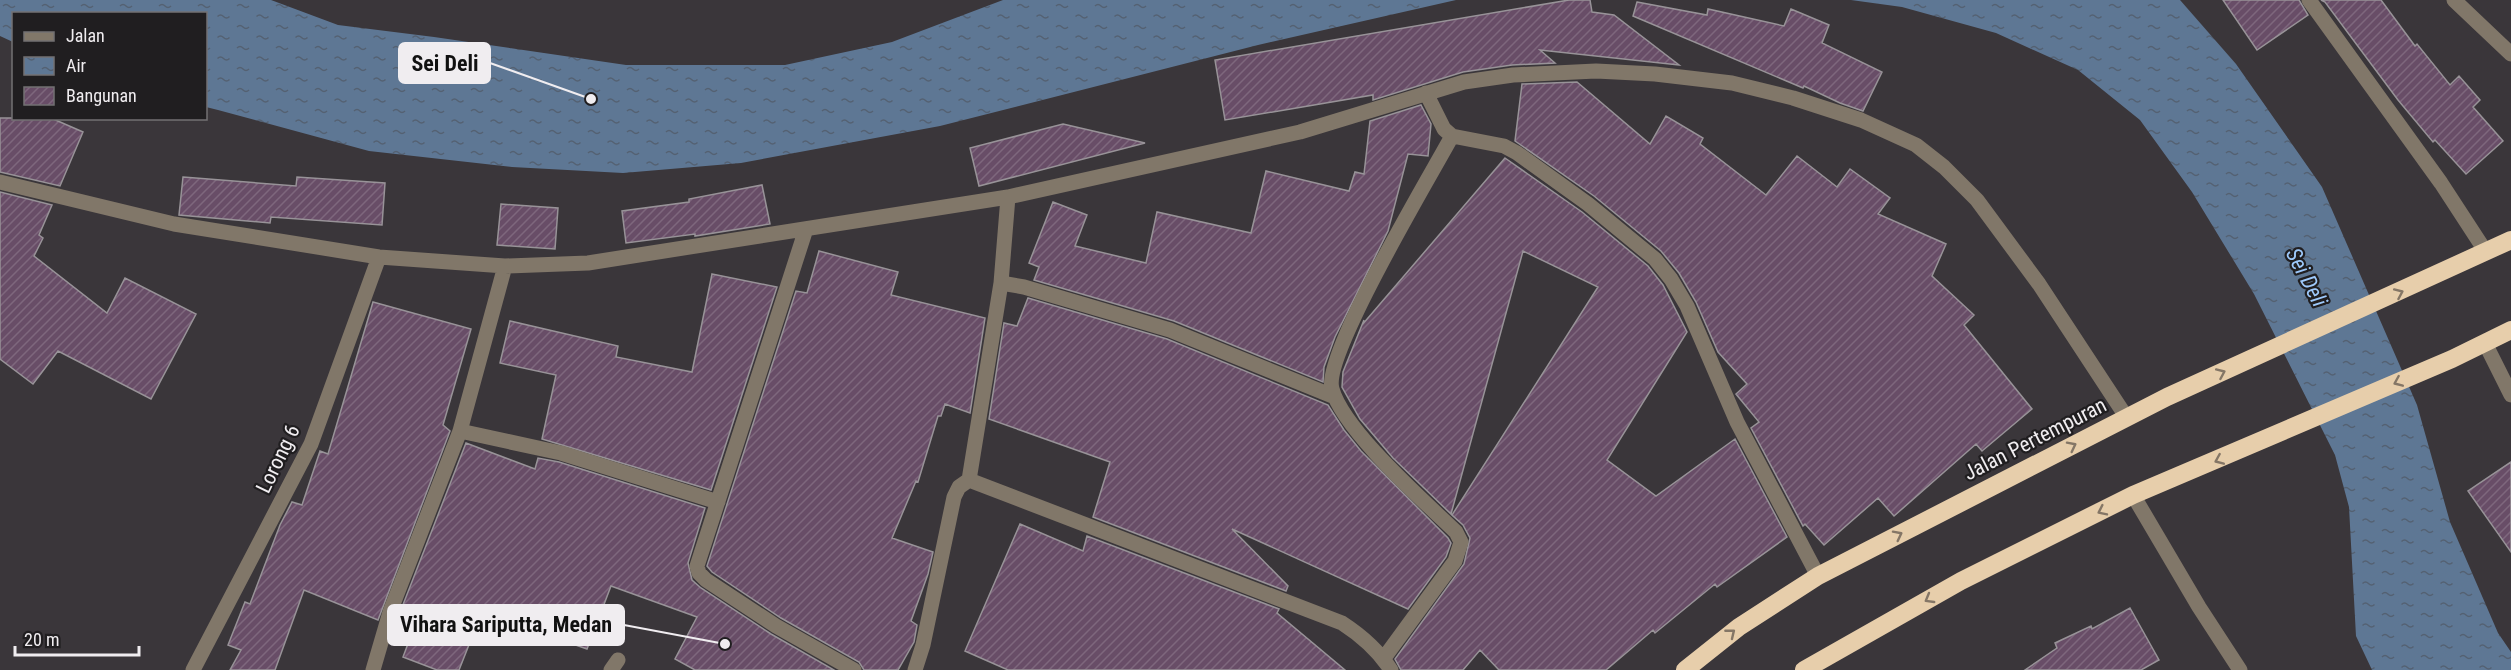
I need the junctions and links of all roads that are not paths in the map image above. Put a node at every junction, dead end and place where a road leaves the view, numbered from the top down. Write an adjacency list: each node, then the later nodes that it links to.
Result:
1 (2309, 0): 10 (street)
2 (2454, 0): 3 (street)
3 (2511, 54)
4 (1426, 93): 5 (street); 7 (street); 18 (street)
5 (1452, 136): 17 (street); 23 (street)
6 (0, 182): 11 (street)
7 (1008, 197): 8 (street); 13 (street)
8 (806, 229): 12 (street); 22 (street)
9 (2511, 240): 10 (highway, Jalan Pertempuran)
10 (2486, 252): 18 (highway, Jalan Pertempuran, one-way to 10)
11 (379, 257): 12 (street); 25 (street, Lorong 6)
12 (505, 266): 19 (street)
13 (1001, 283): 17 (street); 20 (street)
14 (2511, 330): 15 (highway)
15 (2485, 343): 16 (street); 21 (highway, one-way to 21)
16 (2511, 395)
17 (1335, 397): 24 (street)
18 (2127, 418): 23 (highway, Jalan Pertempuran, one-way to 18)
19 (460, 431): 22 (street); 26 (street)
20 (969, 480): 24 (street); 28 (street)
21 (2133, 495): 30 (highway, one-way to 30); 31 (street)
22 (718, 502): 27 (street)
23 (1818, 576): 29 (highway, Jalan Pertempuran, one-way to 23)
24 (1388, 664)
25 (194, 670)
26 (373, 670)
27 (854, 670)
28 (915, 670)
29 (1685, 670)
30 (1804, 670)
31 (2240, 670)

